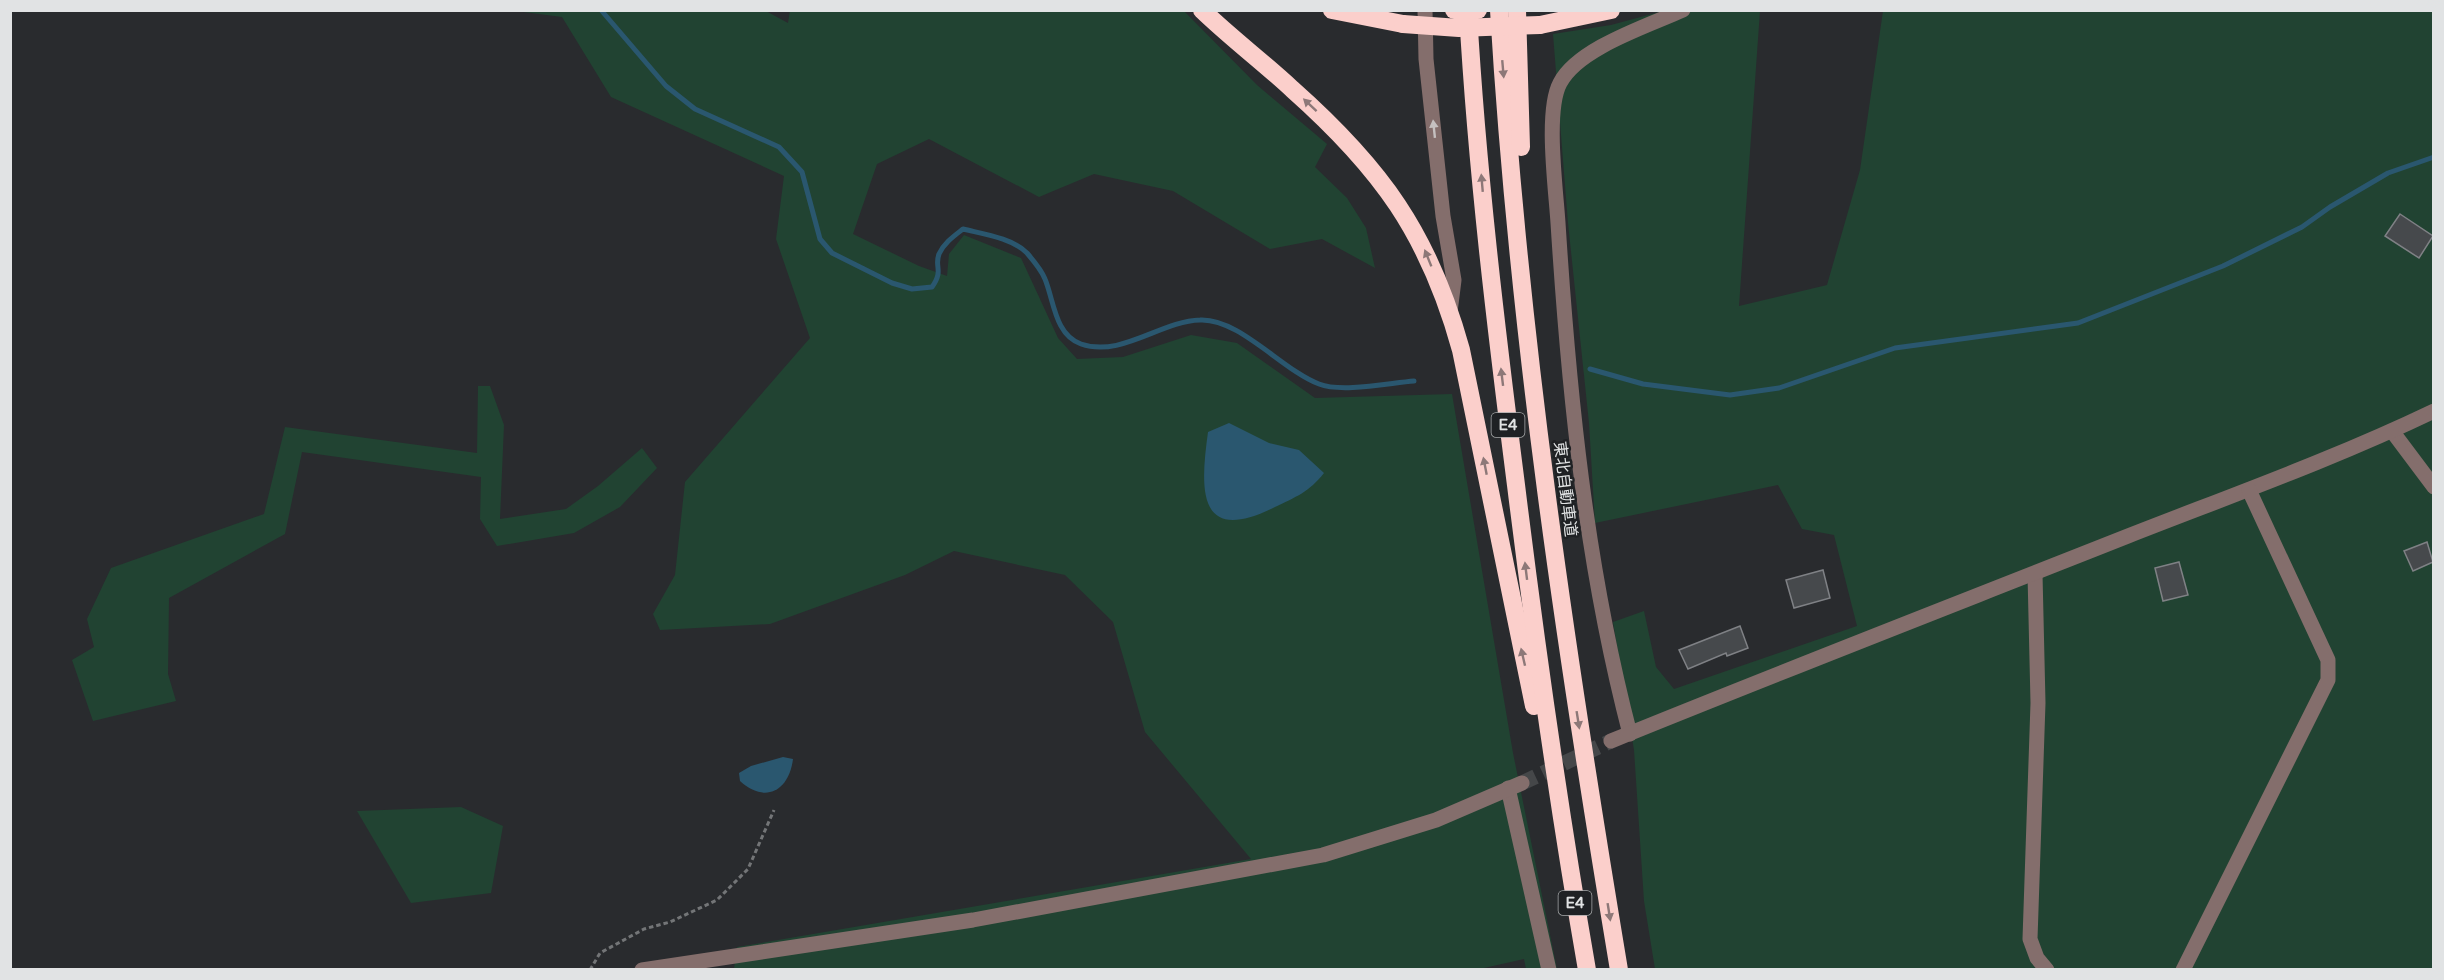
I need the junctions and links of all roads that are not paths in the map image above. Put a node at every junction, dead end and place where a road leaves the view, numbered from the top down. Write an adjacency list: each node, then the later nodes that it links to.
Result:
1 (1202, 10): 12 (highway, one-way to 1)
2 (1332, 10): 9 (highway, bridge)
3 (1425, 10): 12 (street, one-way to 3)
4 (1454, 10): 6 (highway, bridge)
5 (1468, 10): 20 (highway, E4, one-way to 5)
6 (1478, 10)
7 (1499, 10): 11 (highway, 東北自動車道 / E4, one-way to 11)
8 (1517, 10): 11 (highway)
9 (1611, 10)
10 (1683, 10): 18 (street)
11 (1525, 308): 24 (highway, 東北自動車道 / E4, one-way to 24)
12 (1450, 312): 20 (highway, one-way to 12)
13 (2433, 411): 14 (street)
14 (2392, 431): 15 (street); 16 (street)
15 (2433, 487)
16 (2249, 490): 17 (street); 26 (street)
17 (2035, 574): 18 (street); 25 (street)
18 (1630, 734): 19 (street)
19 (1611, 741)
20 (1564, 837): 23 (highway, E4)
21 (642, 969): 22 (street)
22 (1549, 969)
23 (1587, 969)
24 (1619, 969)
25 (2047, 969)
26 (2183, 969)

